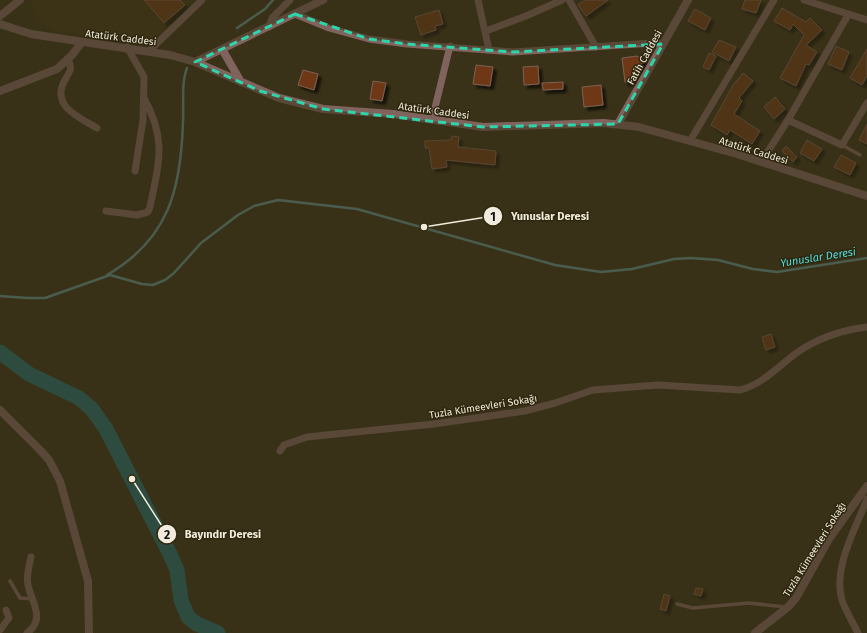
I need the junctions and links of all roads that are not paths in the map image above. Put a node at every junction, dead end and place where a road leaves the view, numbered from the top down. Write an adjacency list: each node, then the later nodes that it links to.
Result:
1 (20, 0): 13 (street)
2 (202, 0): 25 (street)
3 (290, 0): 16 (street)
4 (323, 0): 11 (street)
5 (478, 0): 17 (street)
6 (562, 0): 17 (street)
7 (569, 0): 21 (street)
8 (688, 0): 19 (street, Fatih Caddesi)
9 (774, 0): 36 (street)
10 (804, 0): 12 (street)
11 (295, 14): 16 (street); 20 (street)
12 (848, 15): 14 (street); 33 (street)
13 (0, 16)
14 (867, 20)
15 (0, 24): 18 (street, Atatürk Caddesi)
16 (269, 27): 23 (street)
17 (486, 30): 24 (street)
18 (82, 42): 22 (street, Atatürk Caddesi); 26 (street)
19 (663, 44): 21 (street); 34 (street, Fatih Caddesi)
20 (450, 46): 24 (street); 32 (street)
21 (596, 47): 24 (street)
22 (127, 48): 25 (street, Atatürk Caddesi); 30 (street)
23 (222, 49): 27 (street); 28 (street)
24 (490, 50)
25 (149, 51): 27 (street, Atatürk Caddesi)
26 (68, 59): 29 (street); 35 (street)
27 (195, 62): 28 (street, Atatürk Caddesi)
28 (242, 82): 32 (street, Atatürk Caddesi)
29 (0, 91)
30 (144, 98): 40 (street); 42 (street)
31 (867, 103): 37 (street)
32 (432, 120): 34 (street, Atatürk Caddesi)
33 (788, 120): 37 (street); 39 (street)
34 (618, 124): 36 (street, Atatürk Caddesi)
35 (97, 128)
36 (690, 141): 39 (street, Atatürk Caddesi)
37 (842, 145): 38 (lane)
38 (860, 155)
39 (761, 162): 41 (street, Atatürk Caddesi)
40 (135, 171)
41 (867, 196)
42 (106, 211)
43 (867, 327): 45 (street, Tuzla Kümeevleri Sokağı)
44 (0, 410): 56 (street)
45 (280, 451)
46 (867, 486): 52 (street, Tuzla Kümeevleri Sokağı)
47 (867, 499): 58 (street)
48 (32, 557): 50 (street)
49 (10, 581): 50 (lane)
50 (33, 600): 55 (street)
51 (677, 604): 52 (lane)
52 (788, 607): 57 (street, Tuzla Kümeevleri Sokağı)
53 (6, 610): 54 (street)
54 (0, 630)
55 (27, 633)
56 (89, 633)
57 (755, 633)
58 (858, 633)

